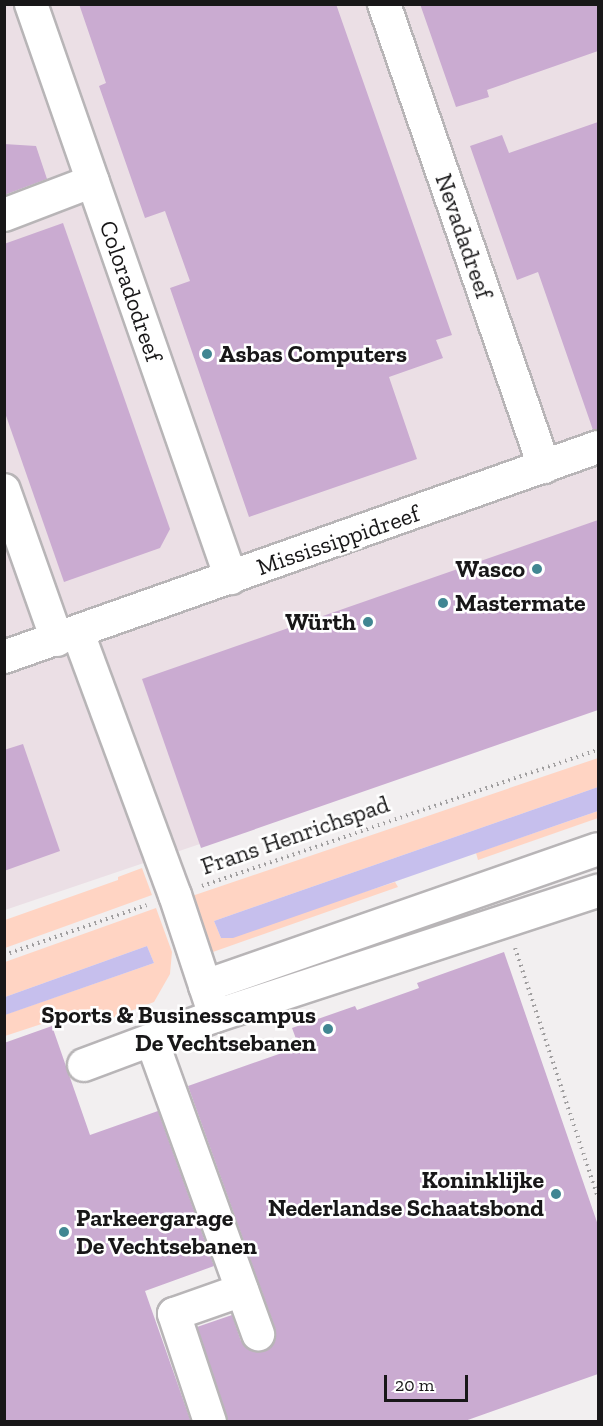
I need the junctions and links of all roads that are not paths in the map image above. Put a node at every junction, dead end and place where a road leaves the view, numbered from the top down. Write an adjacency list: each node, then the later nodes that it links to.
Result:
1 (31, 4): 3 (street, Coloradodreef)
2 (384, 4): 6 (street, Nevadadreef)
3 (93, 181): 4 (street); 8 (street, Coloradodreef)
4 (4, 214)
5 (598, 447): 6 (street, Mississippidreef)
6 (544, 467): 8 (street, Mississippidreef)
7 (4, 490): 9 (street)
8 (231, 578): 9 (street, Mississippidreef)
9 (67, 636): 10 (street, Mississippidreef); 13 (street)
10 (4, 657)
11 (598, 849): 13 (street)
12 (598, 891): 14 (street)
13 (205, 986): 14 (street)
14 (215, 1016): 15 (street)
15 (152, 1041): 16 (street); 17 (street)
16 (84, 1065)
17 (242, 1290): 18 (street); 19 (street)
18 (258, 1334)
19 (210, 1422)

